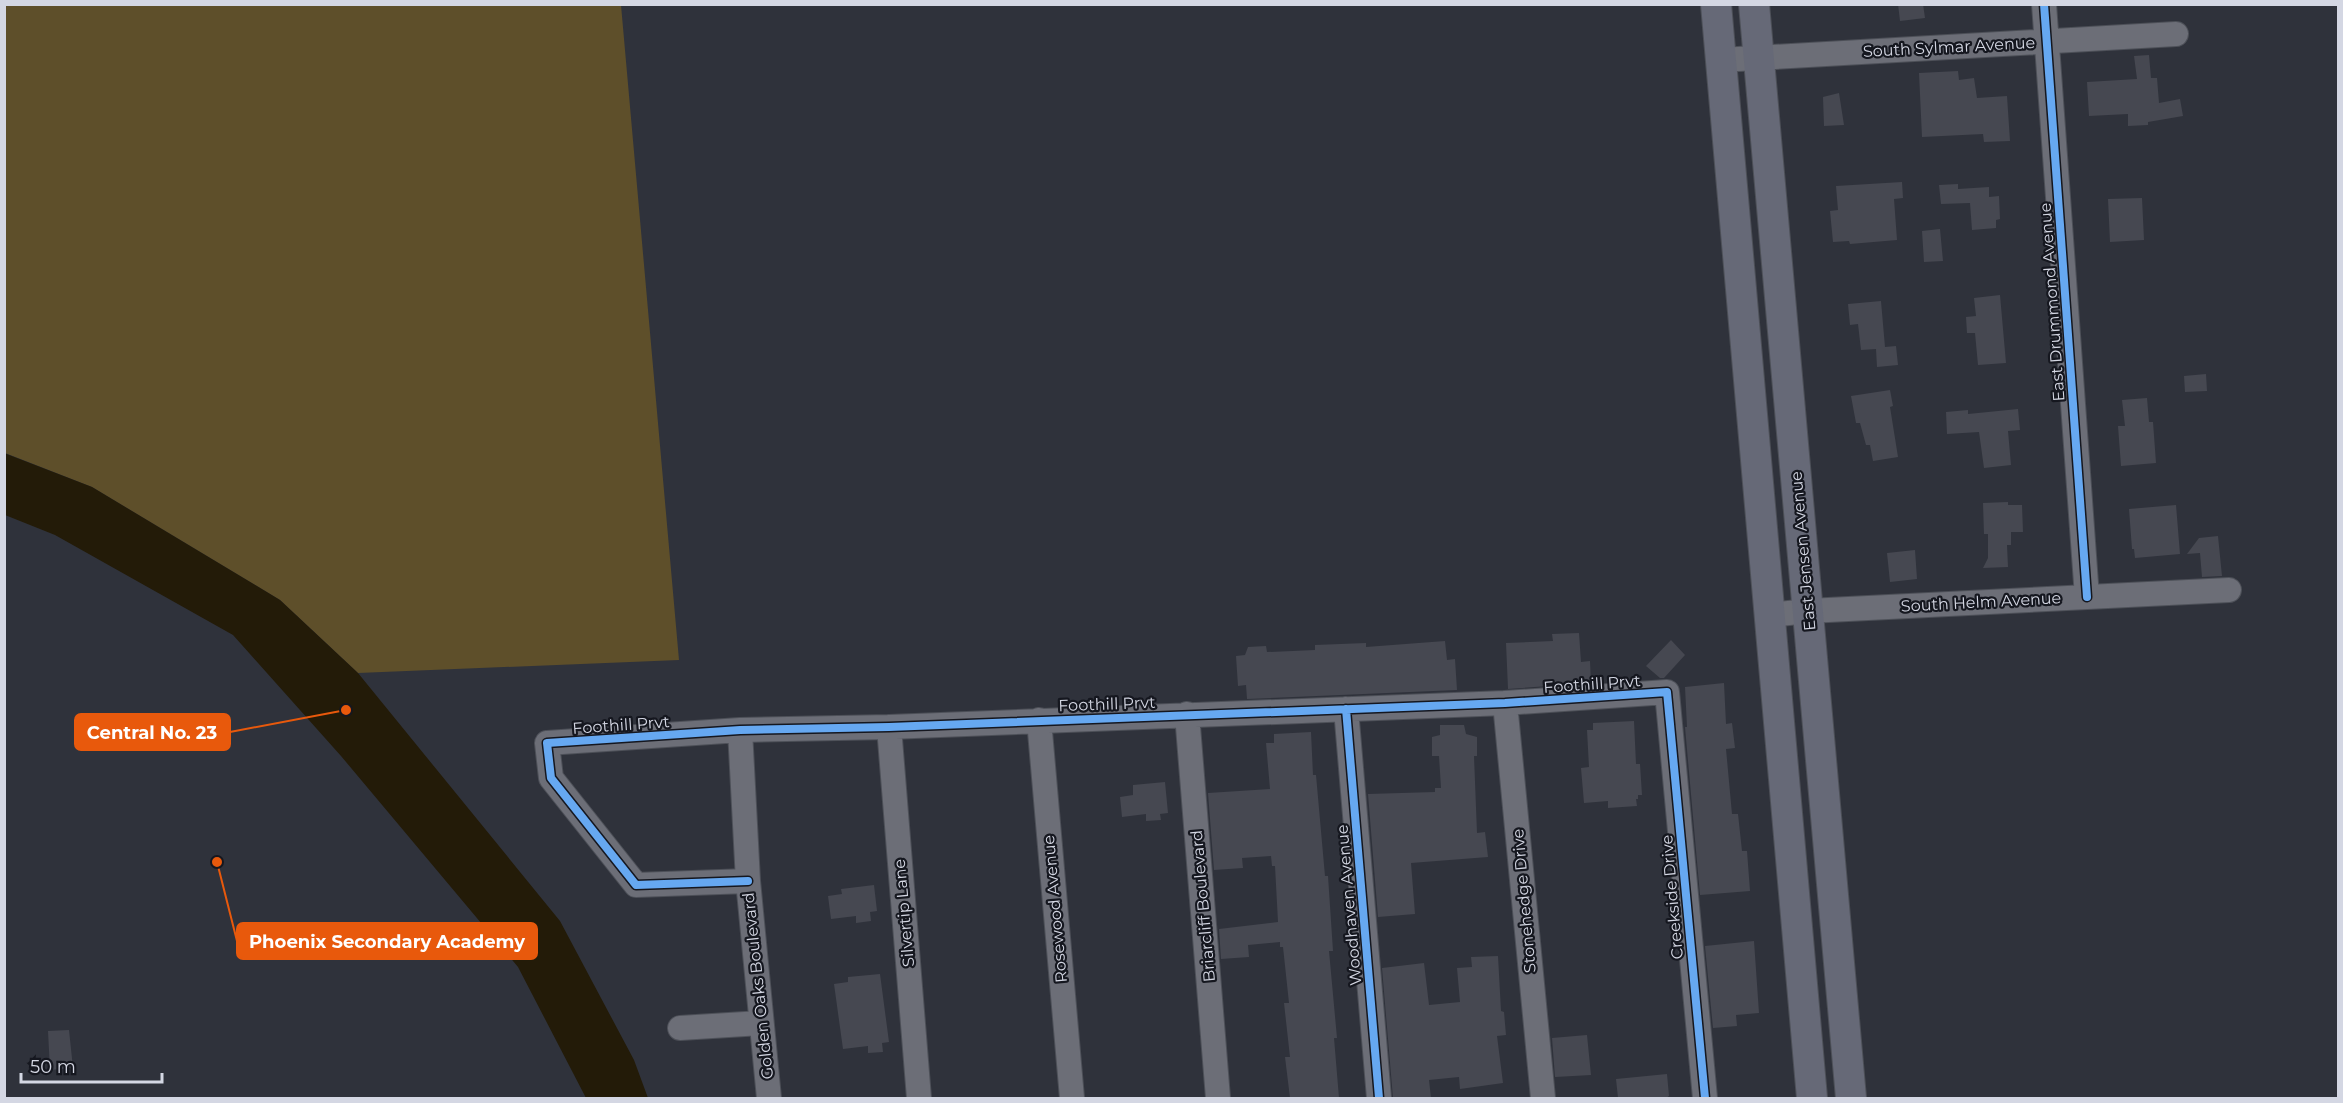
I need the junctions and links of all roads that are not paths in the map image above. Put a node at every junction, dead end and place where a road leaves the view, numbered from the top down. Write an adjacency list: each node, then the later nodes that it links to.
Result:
1 (1716, 4): 7 (main road)
2 (1754, 4): 6 (main road, East Jensen Avenue)
3 (2044, 4): 5 (street, East Drummond Avenue)
4 (2176, 34): 5 (street, South Sylmar Avenue)
5 (2047, 41): 6 (street, South Sylmar Avenue); 9 (street, East Drummond Avenue)
6 (1759, 58): 7 (street, South Sylmar Avenue); 10 (main road, East Jensen Avenue)
7 (1721, 60): 11 (main road)
8 (2229, 590): 9 (street, South Helm Avenue)
9 (2087, 597): 10 (street, South Helm Avenue)
10 (1808, 611): 11 (street, South Helm Avenue); 30 (main road, East Jensen Avenue)
11 (1770, 615): 29 (main road)
12 (1667, 692): 13 (street, Foothill Prvt); 28 (street, Creekside Drive)
13 (1505, 703): 14 (street, Foothill Prvt); 27 (street, Stonehedge Drive)
14 (1346, 709): 15 (street, Foothill Prvt); 26 (street, Woodhaven Avenue)
15 (1187, 714): 16 (street, Foothill Prvt); 25 (street, Briarcliff Boulevard)
16 (1039, 720): 17 (street, Foothill Prvt); 24 (street, Rosewood Avenue)
17 (889, 727): 18 (street, Foothill Prvt); 23 (street, Silvertip Lane)
18 (740, 730): 19 (street, Golden Oaks Boulevard); 19 (street, Foothill Prvt)
19 (748, 881): 20 (street, Golden Oaks Boulevard)
20 (761, 1023): 21 (street); 22 (street, Golden Oaks Boulevard)
21 (680, 1028)
22 (769, 1098)
23 (919, 1098)
24 (1072, 1098)
25 (1218, 1098)
26 (1379, 1098)
27 (1543, 1098)
28 (1705, 1098)
29 (1812, 1098)
30 (1851, 1098)

